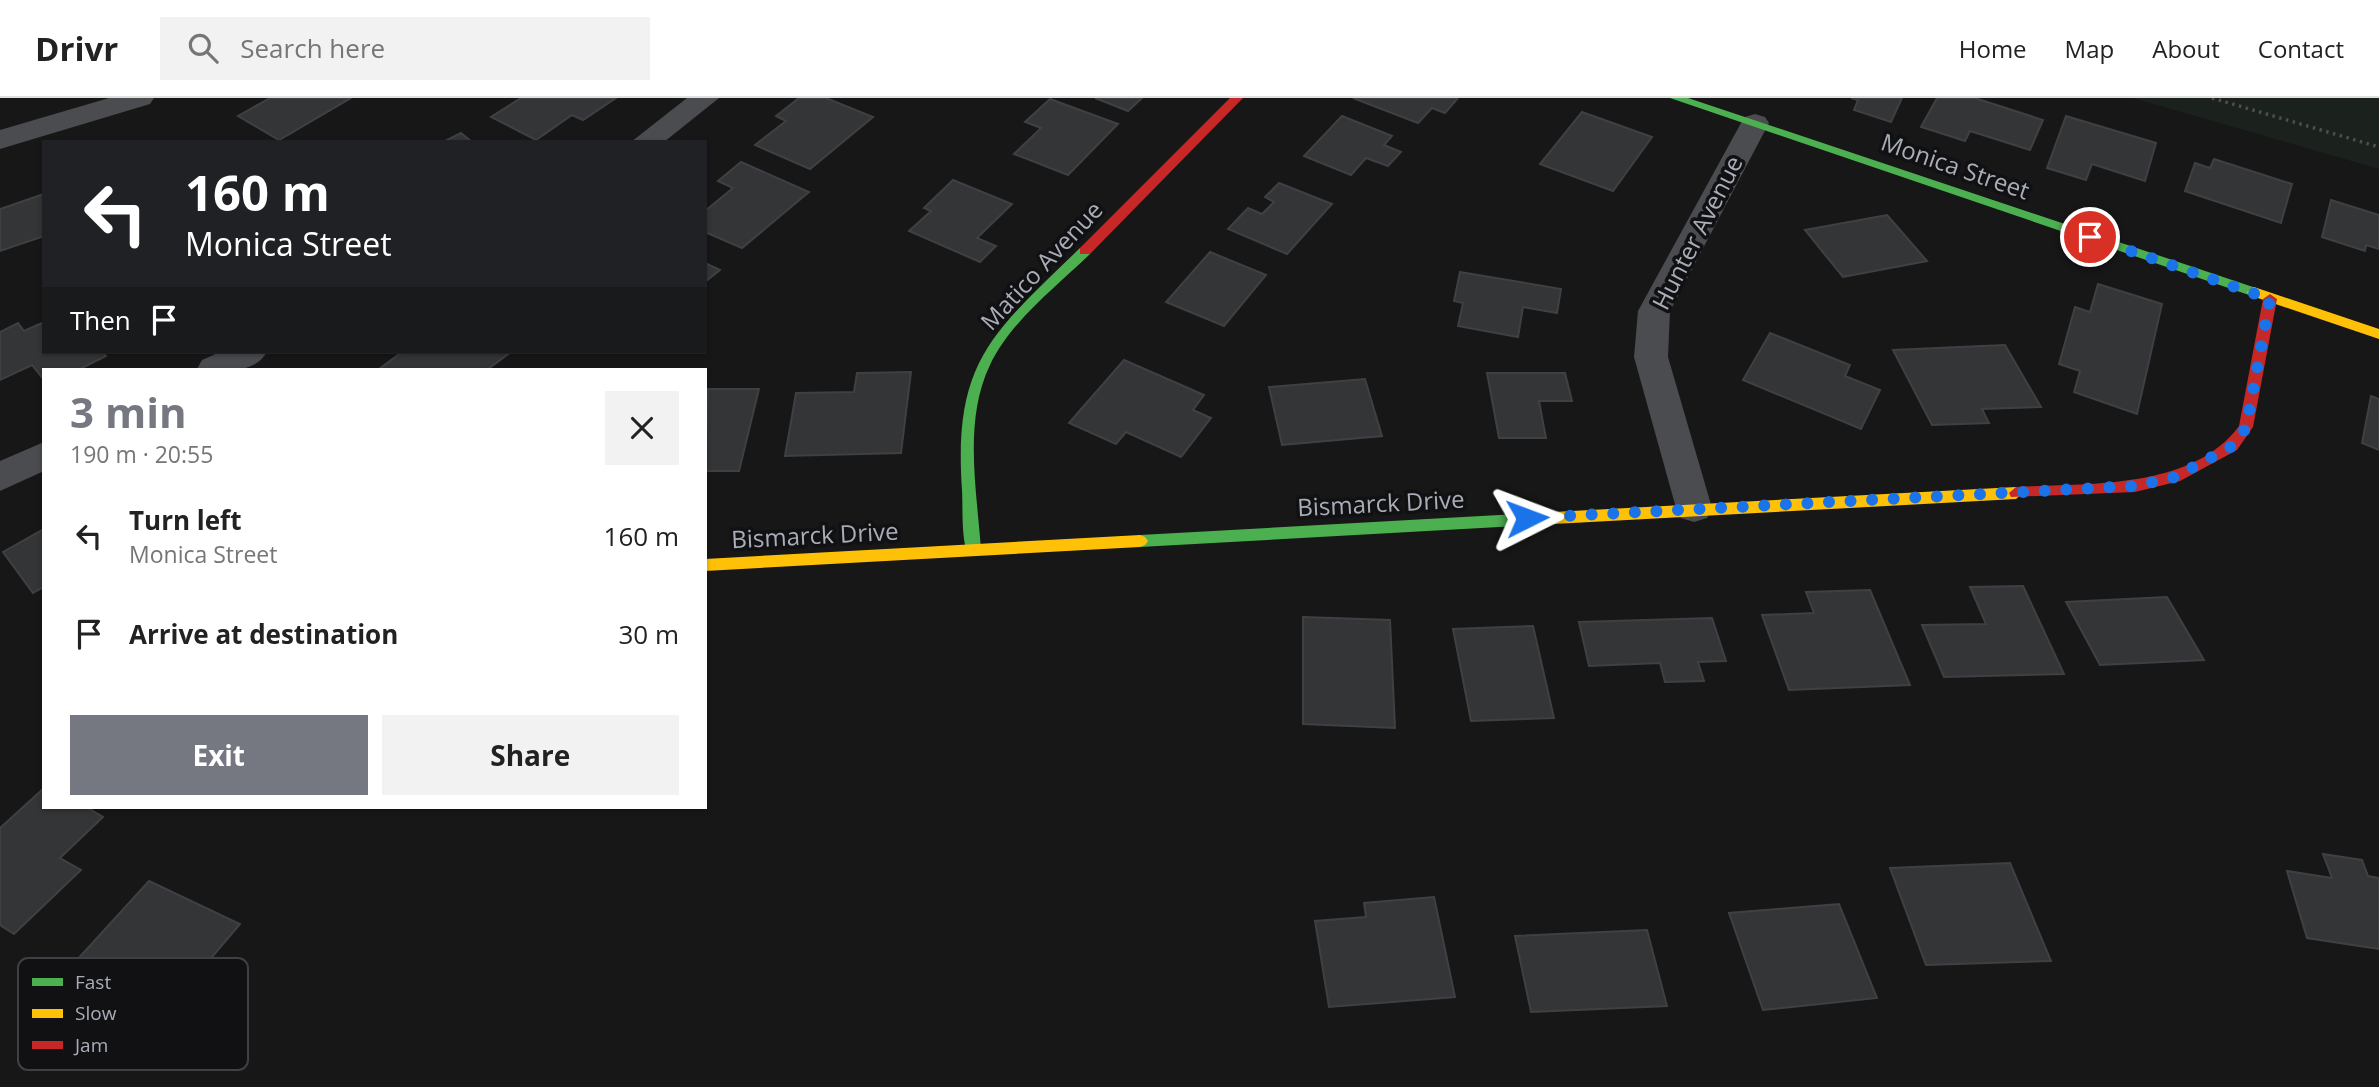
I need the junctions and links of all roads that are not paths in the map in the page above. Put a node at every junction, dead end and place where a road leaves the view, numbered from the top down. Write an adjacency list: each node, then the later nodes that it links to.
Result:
1 (140, 98): 6 (street)
2 (705, 98): 7 (street)
3 (1237, 98): 15 (street, Matico Avenue)
4 (1676, 98): 5 (street, Monica Street)
5 (1755, 123): 8 (street, Monica Street); 14 (street, Hunter Avenue)
6 (0, 140)
7 (648, 140)
8 (2270, 299): 9 (street, Monica Street); 14 (street, Bismarck Drive)
9 (2379, 334)
10 (246, 354): 11 (street)
11 (216, 368)
12 (42, 456): 13 (street)
13 (0, 477)
14 (1694, 508): 15 (street, Bismarck Drive)
15 (973, 550): 16 (street, Bismarck Drive)
16 (707, 565)

